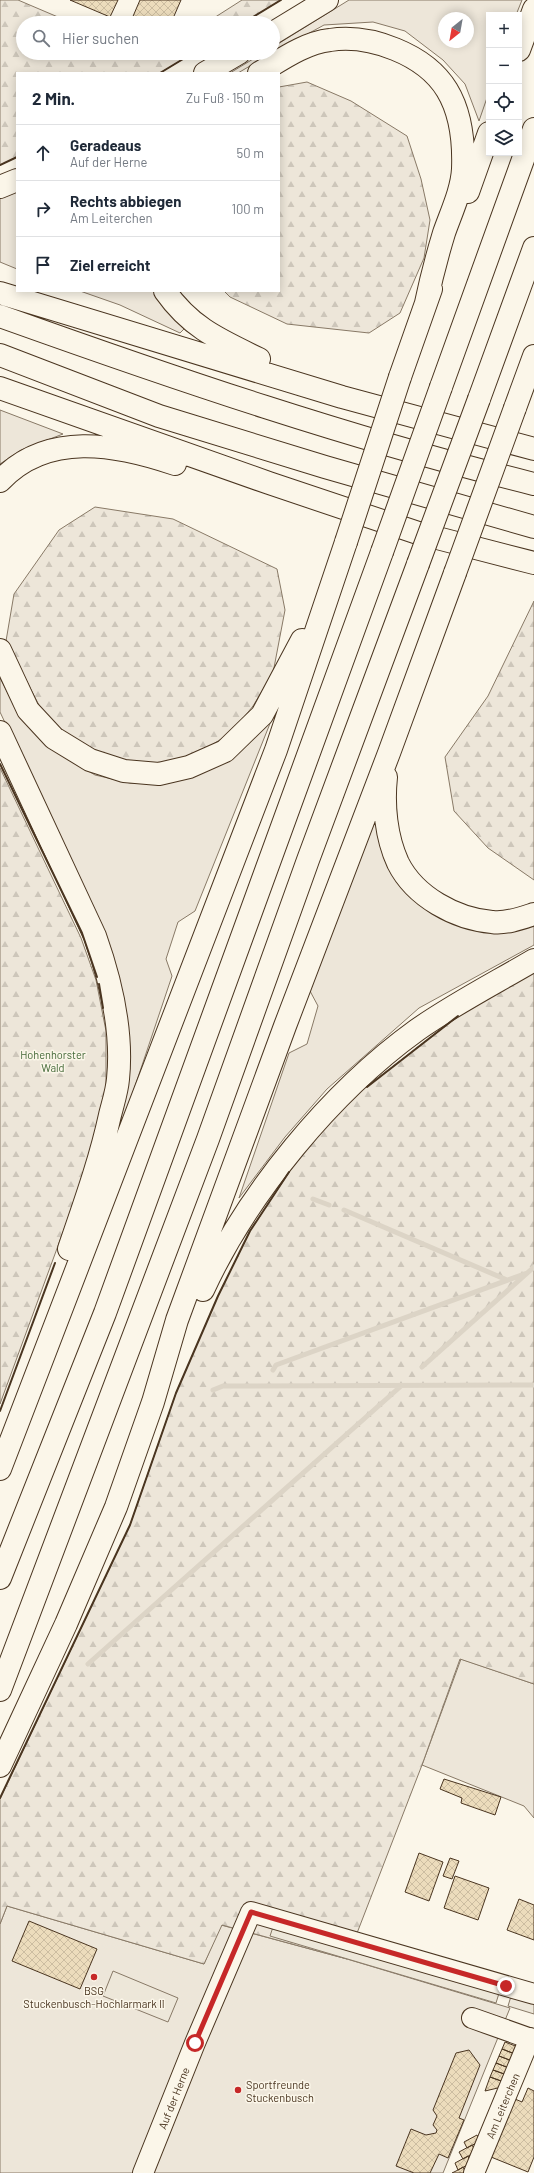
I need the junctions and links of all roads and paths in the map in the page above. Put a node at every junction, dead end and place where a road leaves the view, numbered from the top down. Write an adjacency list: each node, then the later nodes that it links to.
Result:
1 (327, 0): 3 (highway)
2 (534, 9): 4 (highway)
3 (280, 29)
4 (520, 48)
5 (227, 60): 6 (highway)
6 (207, 72)
7 (261, 72): 15 (highway)
8 (534, 129): 36 (highway, bridge)
9 (486, 141): 15 (highway)
10 (16, 180): 11 (highway)
11 (0, 187)
12 (534, 248): 37 (highway, bridge)
13 (166, 292): 20 (highway)
14 (0, 293): 20 (highway)
15 (426, 303): 27 (highway, bridge)
16 (0, 316): 24 (highway)
17 (0, 355): 25 (highway)
18 (534, 356): 30 (highway, bridge)
19 (0, 388): 23 (highway)
20 (342, 397): 21 (highway)
21 (534, 449)
22 (0, 481): 23 (highway)
23 (269, 483): 26 (highway)
24 (534, 484)
25 (534, 527)
26 (534, 562)
27 (328, 595): 28 (highway); 33 (highway)
28 (0, 650)
29 (0, 732): 33 (highway)
30 (390, 753): 31 (highway); 34 (highway)
31 (534, 914)
32 (534, 960): 34 (highway)
33 (62, 1308): 35 (highway)
34 (153, 1402): 38 (highway)
35 (0, 1469)
36 (0, 1578)
37 (0, 1690)
38 (0, 1766)
39 (534, 1994): 42 (street, Auf der Herne)
40 (472, 2018): 41 (street, Am Leiterchen)
41 (532, 2039): 43 (street, Am Leiterchen)
42 (143, 2173)
43 (474, 2173)

